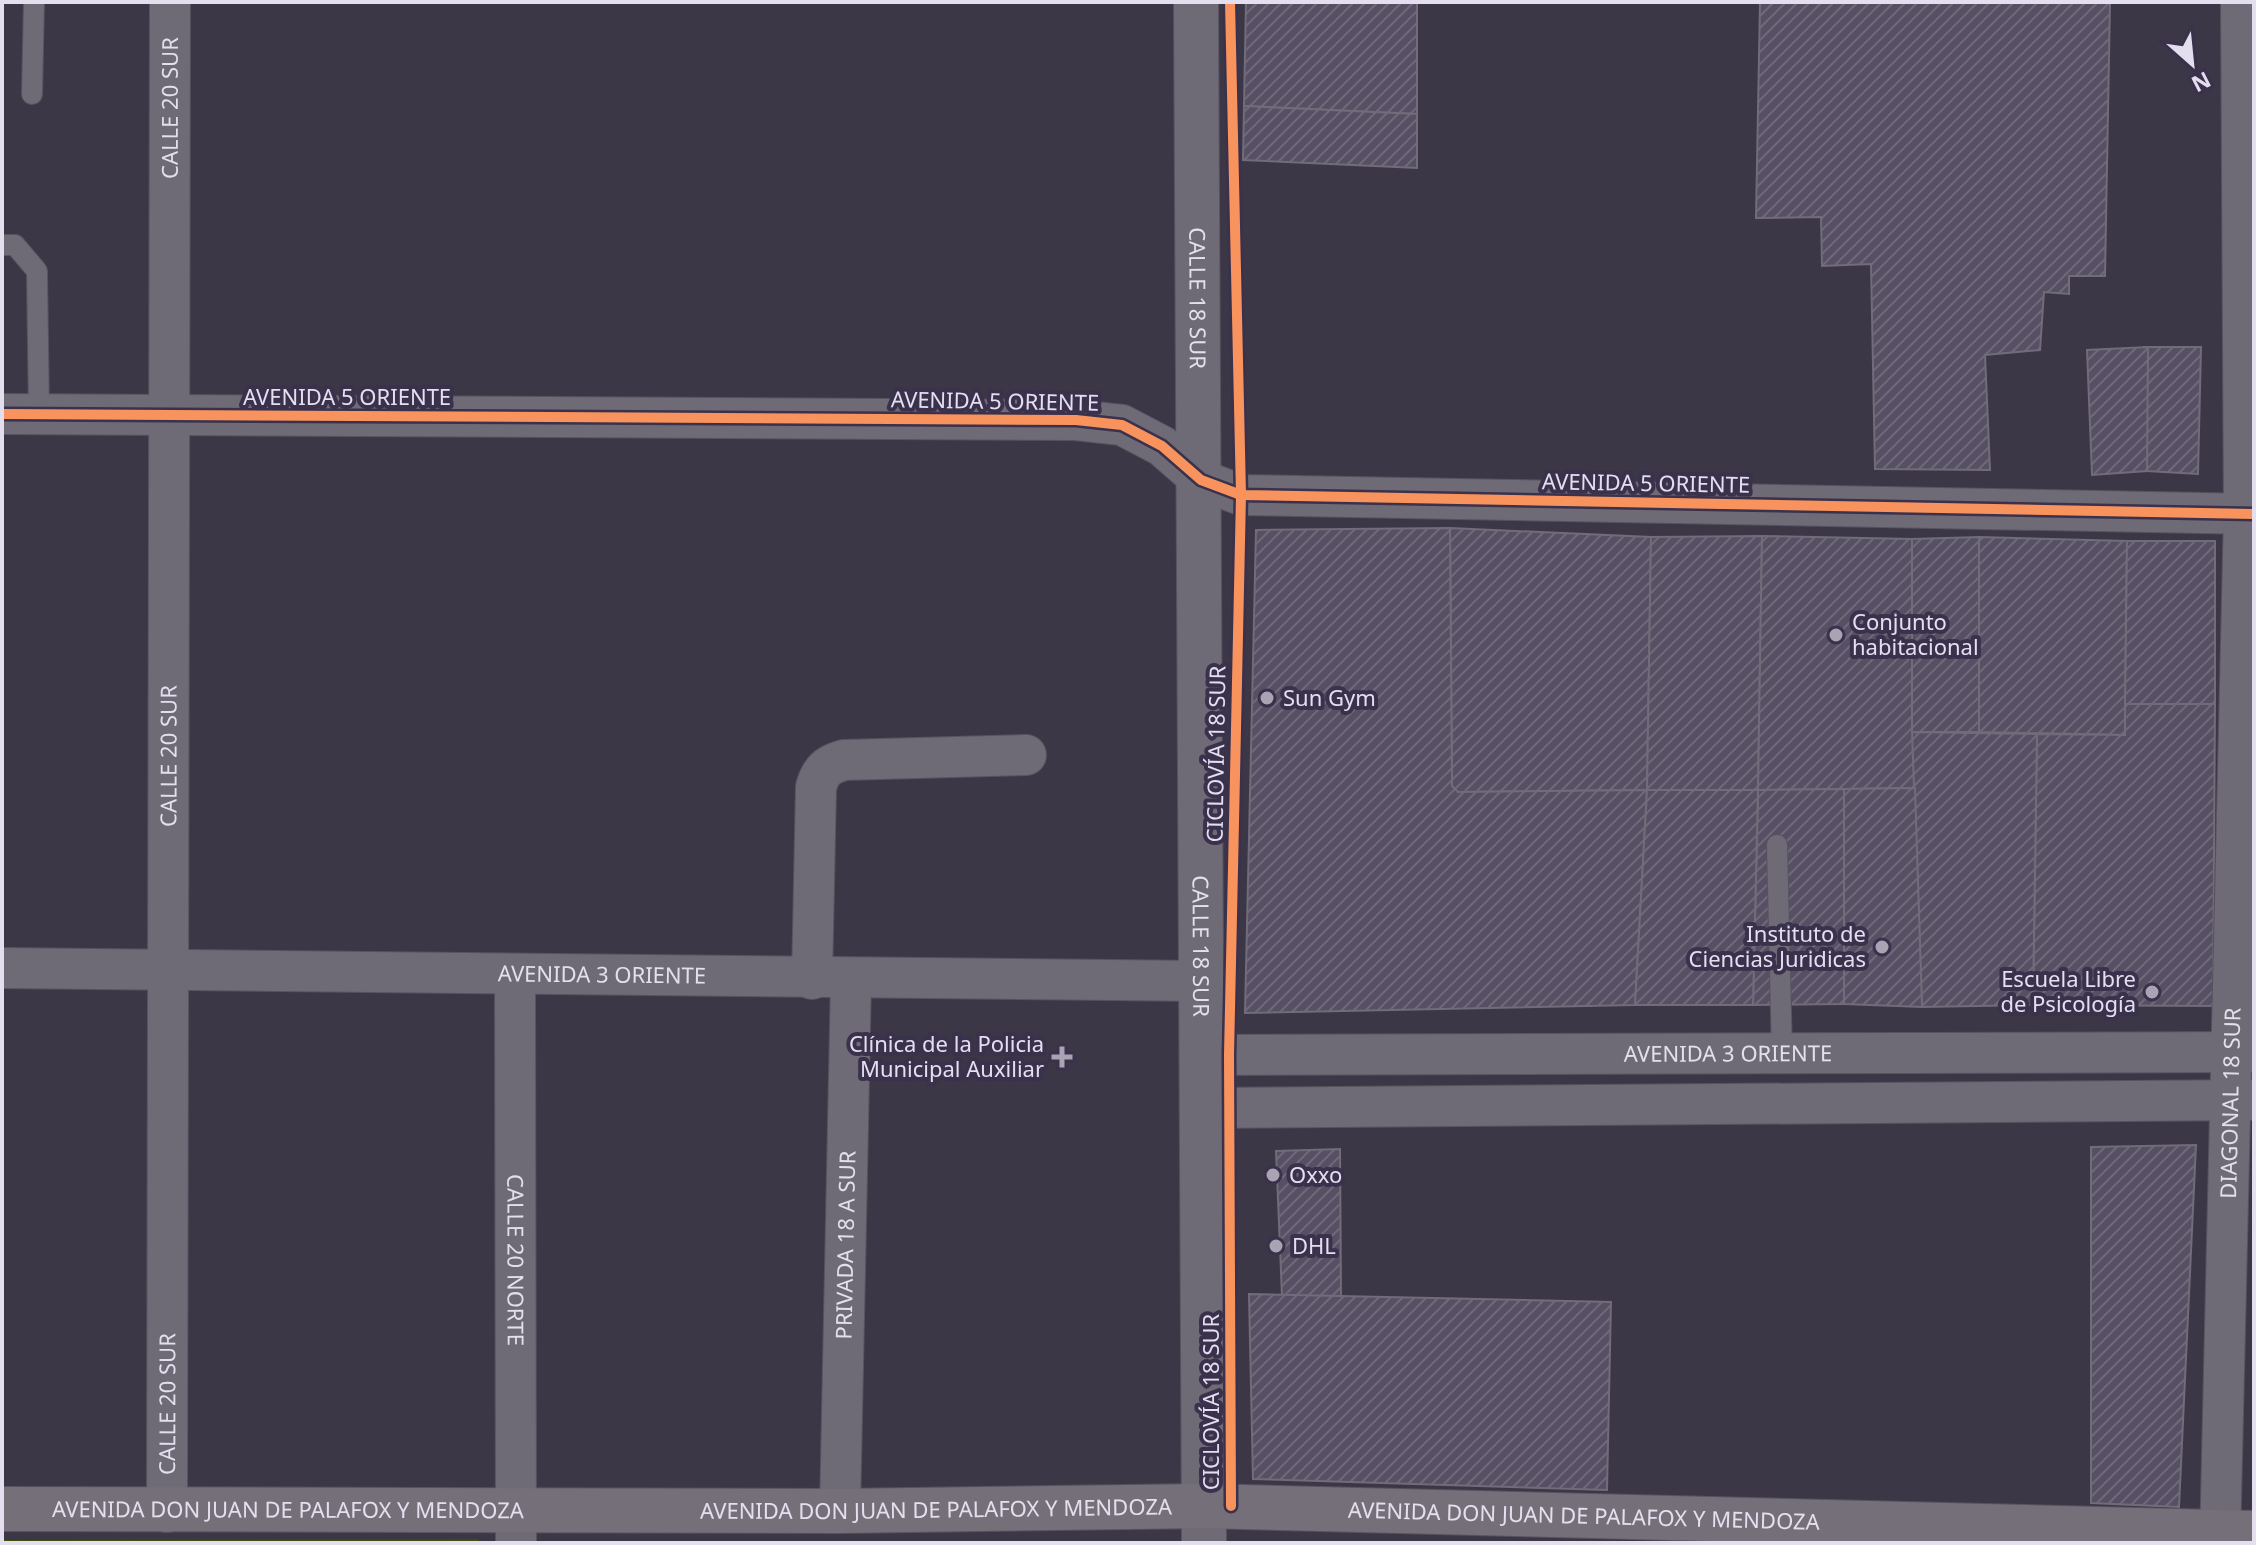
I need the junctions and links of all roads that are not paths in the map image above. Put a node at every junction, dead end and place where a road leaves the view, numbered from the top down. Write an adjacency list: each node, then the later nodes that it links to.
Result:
1 (34, 2): 5 (lane)
2 (170, 2): 8 (street, CALLE 20 SUR)
3 (1196, 2): 9 (street, CALLE 18 SUR)
4 (2241, 2): 10 (street, DIAGONAL 18 SUR)
5 (32, 94)
6 (2, 245): 7 (lane)
7 (21, 414): 8 (street, AVENIDA 5 ORIENTE)
8 (168, 416): 9 (street, AVENIDA 5 ORIENTE); 14 (street, CALLE 20 SUR)
9 (1201, 480): 10 (street, AVENIDA 5 ORIENTE); 17 (street, CALLE 18 SUR)
10 (2249, 514): 18 (street, DIAGONAL 18 SUR)
11 (1026, 755): 16 (street, PRIVADA 18 A SUR)
12 (1777, 845): 20 (lane)
13 (2, 968): 14 (street, AVENIDA 3 ORIENTE)
14 (167, 968): 15 (street, AVENIDA 3 ORIENTE); 27 (street, CALLE 20 SUR)
15 (515, 976): 16 (street, AVENIDA 3 ORIENTE); 29 (street, CALLE 20 NORTE)
16 (831, 979): 17 (street, AVENIDA 3 ORIENTE); 26 (street, PRIVADA 18 A SUR)
17 (1203, 981): 21 (street, CALLE 18 SUR)
18 (2244, 1052): 20 (street, AVENIDA 3 ORIENTE); 22 (street, DIAGONAL 18 SUR)
19 (1669, 1054): 20 (street, AVENIDA 3 ORIENTE); 21 (street, AVENIDA 3 ORIENTE); 23 (street)
20 (1782, 1054)
21 (1204, 1055): 24 (street, CALLE 18 SUR)
22 (2243, 1100): 23 (street); 30 (street, DIAGONAL 18 SUR)
23 (1667, 1104): 24 (street)
24 (1204, 1108): 28 (street, CALLE 18 SUR)
25 (2, 1509): 27 (main road, AVENIDA DON JUAN DE PALAFOX Y MENDOZA)
26 (840, 1511): 28 (main road, AVENIDA DON JUAN DE PALAFOX Y MENDOZA); 29 (main road, AVENIDA DON JUAN DE PALAFOX Y MENDOZA)
27 (167, 1512): 29 (main road, AVENIDA DON JUAN DE PALAFOX Y MENDOZA)
28 (1204, 1524): 30 (main road, AVENIDA DON JUAN DE PALAFOX Y MENDOZA)
29 (515, 1527)
30 (2232, 1536)

